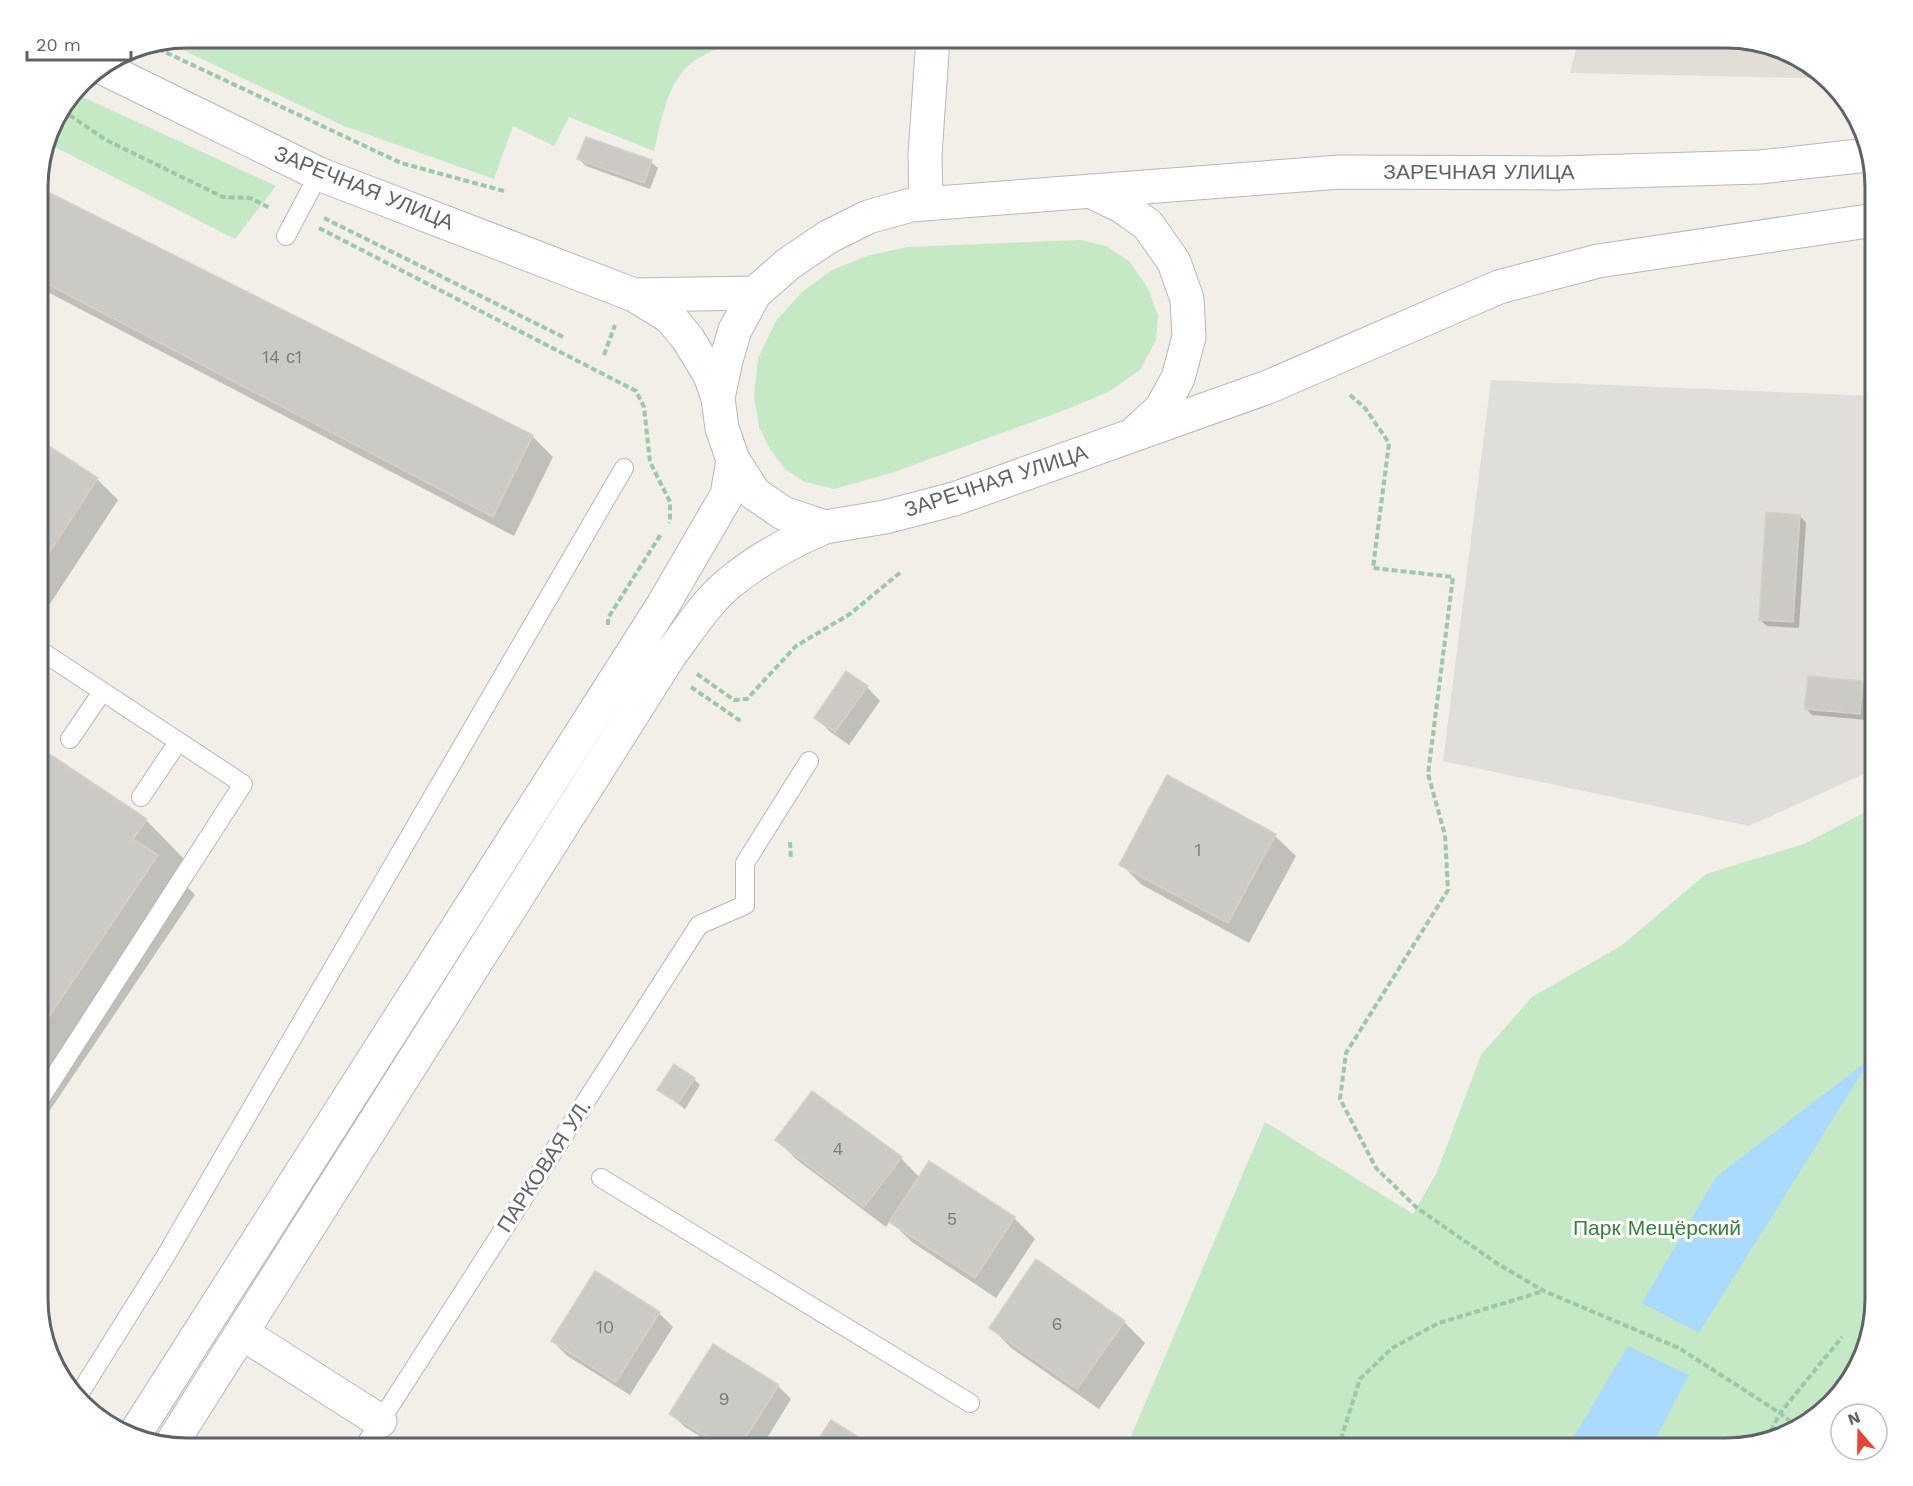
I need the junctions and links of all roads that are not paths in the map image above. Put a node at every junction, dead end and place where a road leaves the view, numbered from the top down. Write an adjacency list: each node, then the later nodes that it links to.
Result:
1 (932, 48): 6 (street)
2 (110, 71): 4 (street, ЗАРЕЧНАЯ УЛИЦА)
3 (1861, 156): 5 (street, ЗАРЕЧНАЯ УЛИЦА)
4 (319, 174): 8 (lane); 10 (street, ЗАРЕЧНАЯ УЛИЦА)
5 (1090, 191): 6 (street, ЗАРЕЧНАЯ УЛИЦА); 12 (street, ЗАРЕЧНАЯ УЛИЦА)
6 (926, 203): 9 (street, ЗАРЕЧНАЯ УЛИЦА)
7 (1865, 221): 12 (street, ЗАРЕЧНАЯ УЛИЦА)
8 (286, 236)
9 (755, 293): 10 (street, ЗАРЕЧНАЯ УЛИЦА); 11 (street, ЗАРЕЧНАЯ УЛИЦА)
10 (624, 308): 11 (street, ЗАРЕЧНАЯ УЛИЦА)
11 (718, 398): 13 (street, ЗАРЕЧНАЯ УЛИЦА)
12 (1133, 434): 15 (street, ЗАРЕЧНАЯ УЛИЦА)
13 (733, 460): 15 (street, ЗАРЕЧНАЯ УЛИЦА); 28 (street)
14 (624, 468): 25 (lane)
15 (825, 527): 24 (street)
16 (48, 656): 17 (lane)
17 (102, 692): 18 (lane); 19 (lane)
18 (70, 739)
19 (178, 742): 21 (lane); 22 (lane)
20 (809, 761): 27 (lane, ПАРКОВАЯ УЛ.)
21 (141, 797)
22 (48, 1086)
23 (601, 1178): 26 (lane)
24 (242, 1333): 27 (street); 29 (street)
25 (82, 1389)
26 (970, 1403)
27 (380, 1421): 30 (lane, ПАРКОВАЯ УЛ.)
28 (138, 1429)
29 (176, 1437)
30 (370, 1438)

